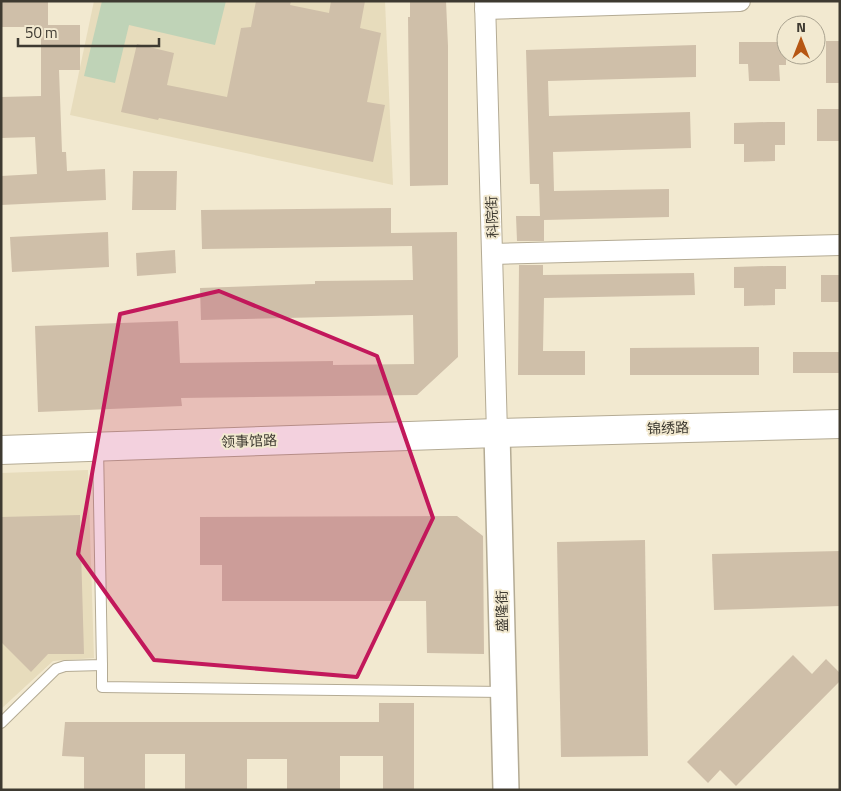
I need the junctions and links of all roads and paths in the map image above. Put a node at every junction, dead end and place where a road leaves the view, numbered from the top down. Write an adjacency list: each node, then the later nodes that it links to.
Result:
1 (740, 1): 2 (street)
2 (485, 5): 4 (street, 科院街)
3 (840, 245): 4 (street)
4 (493, 254): 6 (street, 科院街)
5 (840, 424): 6 (main road, 锦绣路)
6 (497, 433): 7 (main road, 领事馆路); 10 (street, 盛隆街)
7 (98, 446): 8 (main road, 领事馆路); 9 (lane)
8 (1, 450)
9 (102, 665): 10 (lane); 11 (lane)
10 (504, 692): 12 (street, 盛隆街)
11 (1, 723)
12 (506, 790)

